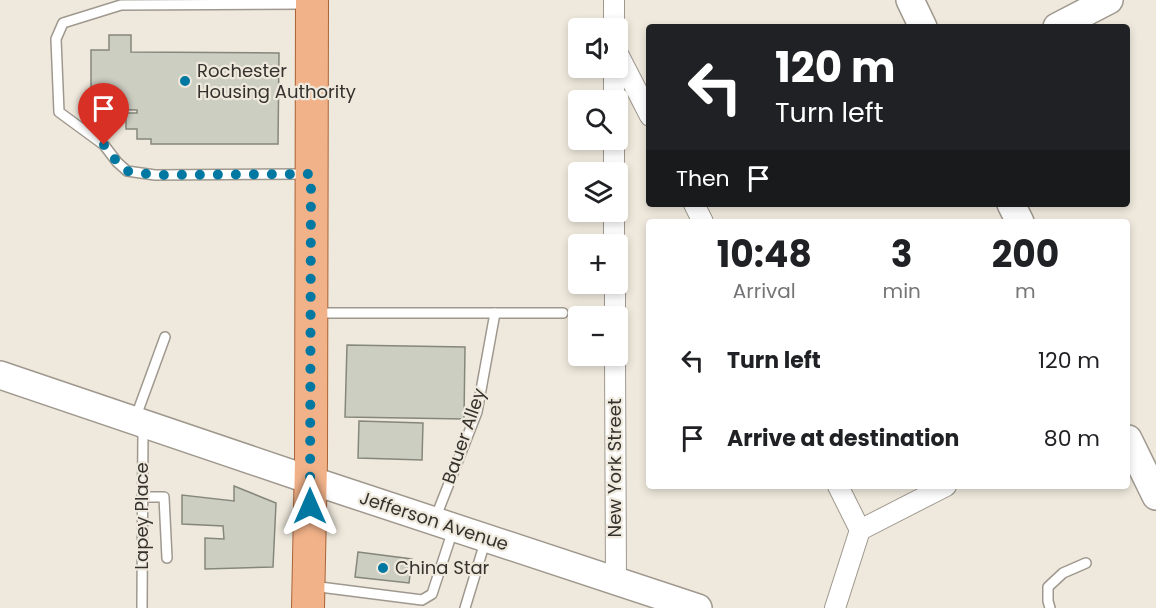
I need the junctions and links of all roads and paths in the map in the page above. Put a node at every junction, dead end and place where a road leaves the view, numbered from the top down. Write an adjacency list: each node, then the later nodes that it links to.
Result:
1 (614, 0): 5 (street)
2 (910, 0): 6 (main road)
3 (1109, 0): 7 (main road)
4 (312, 2): 10 (main road); 10 (lane)
5 (614, 18)
6 (922, 24)
7 (1063, 24)
8 (628, 73): 9 (street)
9 (646, 108)
10 (311, 174): 11 (main road)
11 (311, 313): 12 (lane); 19 (main road)
12 (495, 313): 13 (lane); 24 (lane, Bauer Alley)
13 (563, 313)
14 (165, 337): 17 (lane, Lapey Place)
15 (615, 366): 29 (street, New York Street)
16 (0, 375): 17 (main road, Jefferson Avenue)
17 (138, 422): 19 (main road, Jefferson Avenue); 23 (lane, Lapey Place)
18 (1130, 443): 22 (main road)
19 (310, 480): 24 (main road, Jefferson Avenue); 30 (main road)
20 (840, 489): 25 (street)
21 (940, 489): 25 (street)
22 (1156, 496)
23 (142, 497): 27 (lane); 31 (lane, Lapey Place)
24 (444, 524): 26 (main road, Jefferson Avenue); 30 (lane, Bauer Alley)
25 (860, 530): 34 (street)
26 (486, 538): 29 (main road, Jefferson Avenue); 32 (lane)
27 (167, 558)
28 (1086, 563): 35 (lane)
29 (616, 581): 33 (main road, Jefferson Avenue)
30 (308, 597)
31 (142, 608)
32 (465, 608)
33 (698, 608)
34 (835, 608)
35 (1050, 608)

